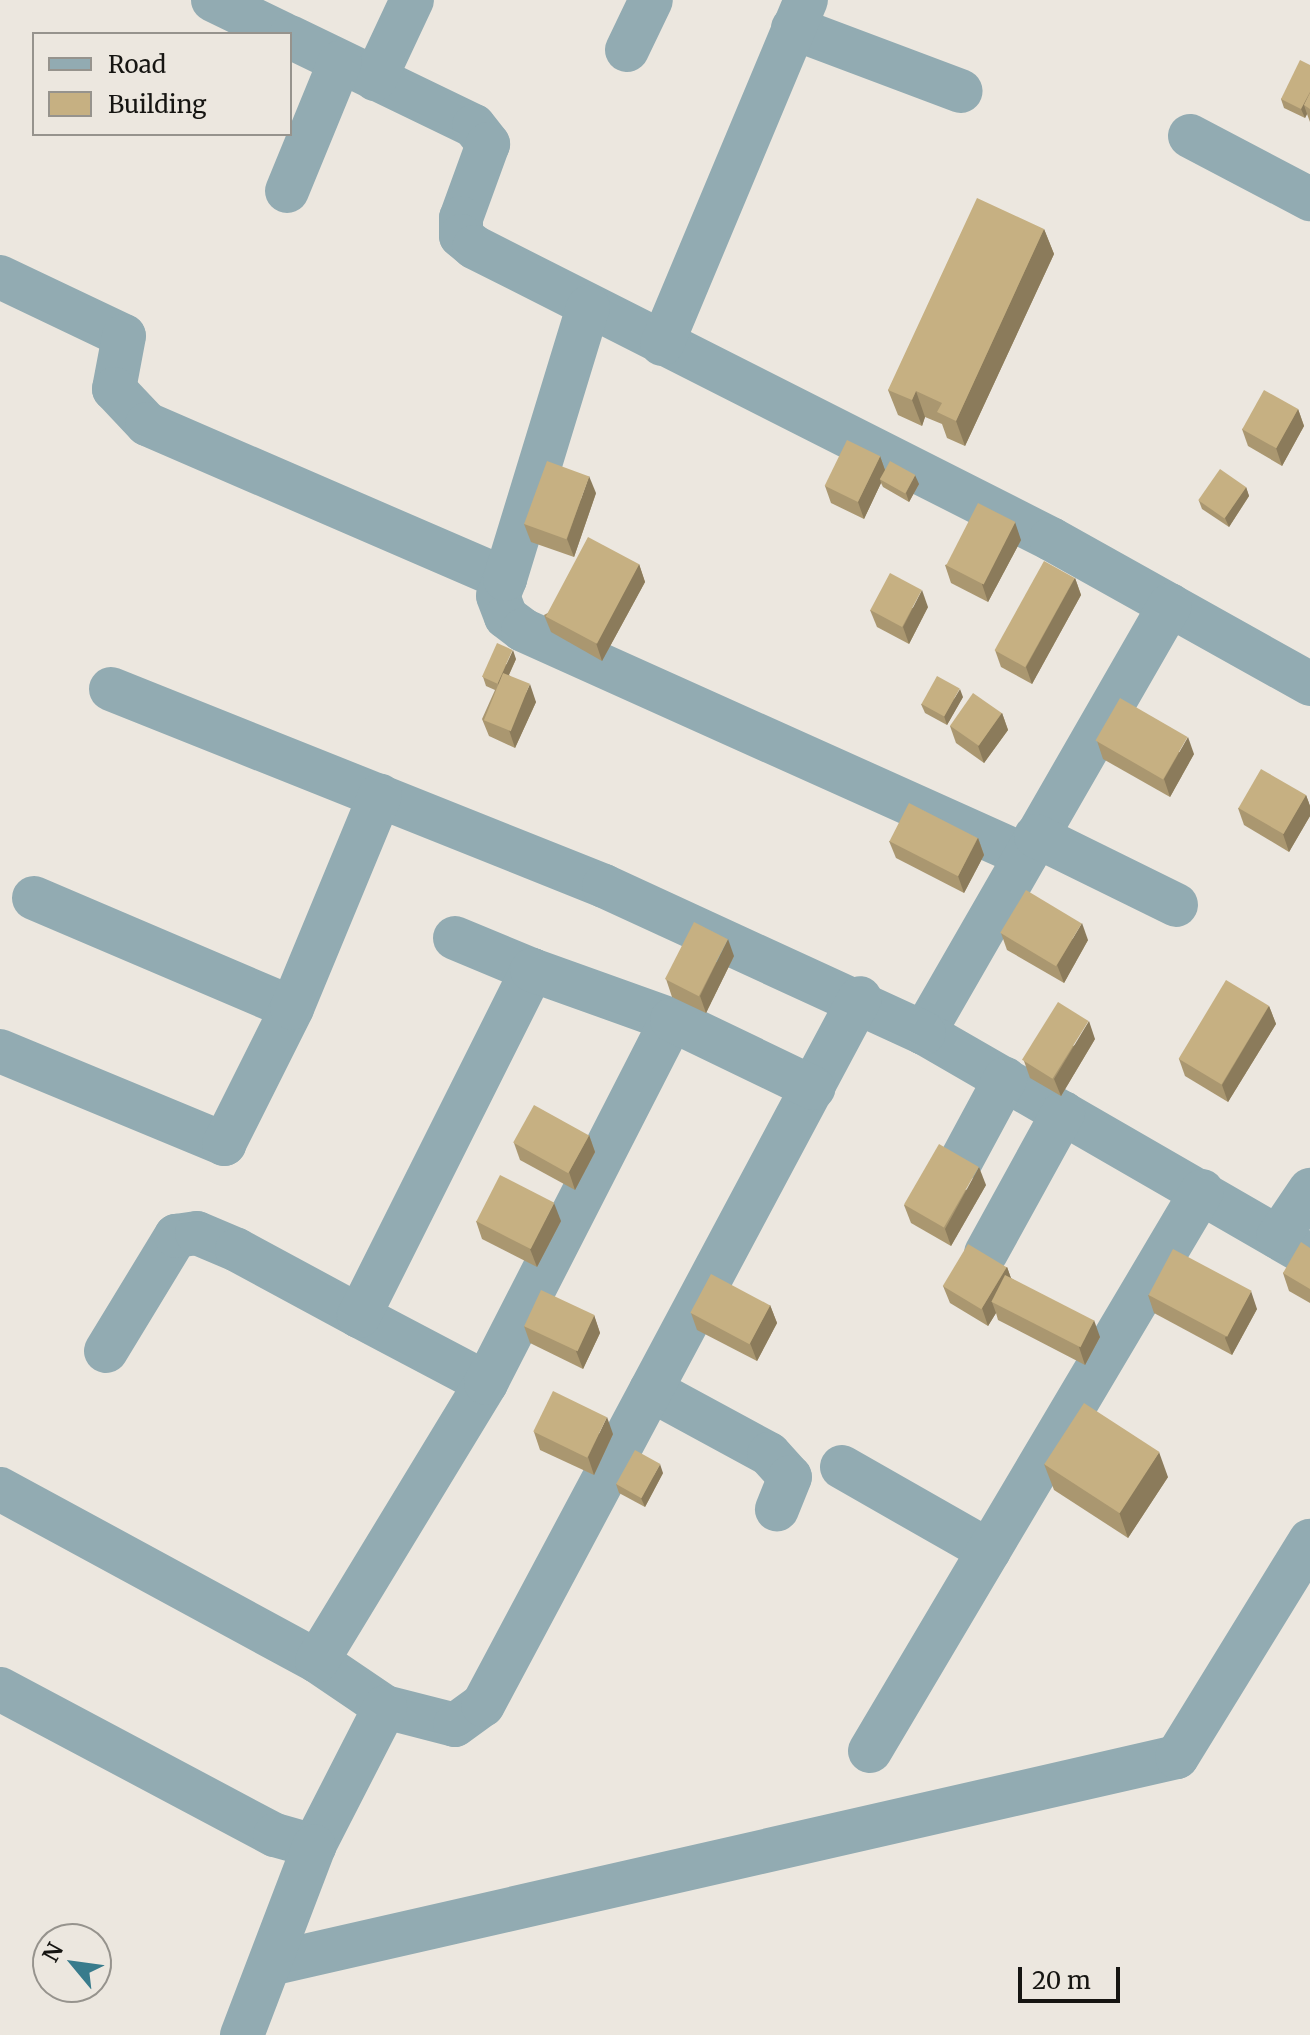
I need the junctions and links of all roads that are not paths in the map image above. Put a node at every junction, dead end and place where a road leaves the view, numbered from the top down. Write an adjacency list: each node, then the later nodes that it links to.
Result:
1 (213, 0): 5 (street)
2 (412, 0): 8 (street)
3 (651, 0): 7 (street)
4 (800, 14): 9 (street); 15 (street)
5 (279, 32)
6 (292, 38): 8 (street)
7 (627, 50)
8 (358, 70): 11 (street); 14 (street)
9 (961, 91)
10 (1190, 136): 12 (street)
11 (287, 191)
12 (1310, 199)
13 (0, 277): 16 (street)
14 (588, 307): 15 (street); 16 (street)
15 (662, 344): 17 (street)
16 (505, 579): 21 (street)
17 (1170, 605): 18 (street); 21 (street)
18 (1310, 684)
19 (111, 689): 20 (street)
20 (380, 796): 26 (street); 27 (street)
21 (1031, 846): 23 (street); 29 (street)
22 (34, 898): 27 (street)
23 (1176, 905)
24 (455, 938): 25 (street)
25 (532, 970): 28 (street); 39 (street)
26 (860, 998): 29 (street); 32 (street)
27 (292, 1008): 30 (street)
28 (672, 1020): 32 (street); 41 (street)
29 (924, 1033): 31 (street)
30 (0, 1051)
31 (1005, 1079): 33 (street); 34 (street)
32 (813, 1088): 42 (street)
33 (1063, 1113): 36 (street); 38 (street)
34 (962, 1159)
35 (1310, 1190): 37 (street)
36 (1202, 1191): 37 (street); 47 (street)
37 (1294, 1246)
38 (986, 1253)
39 (359, 1316): 40 (street); 41 (street)
40 (106, 1351)
41 (486, 1383): 48 (street)
42 (651, 1390): 45 (street); 50 (street)
43 (842, 1467): 47 (street)
44 (0, 1489): 48 (street)
45 (777, 1510)
46 (1310, 1541): 53 (street)
47 (989, 1551): 51 (street)
48 (317, 1661): 50 (street)
49 (0, 1689): 52 (street)
50 (385, 1707): 52 (street)
51 (870, 1751)
52 (314, 1846): 53 (street)
53 (270, 1964): 54 (street)
54 (242, 2035)

